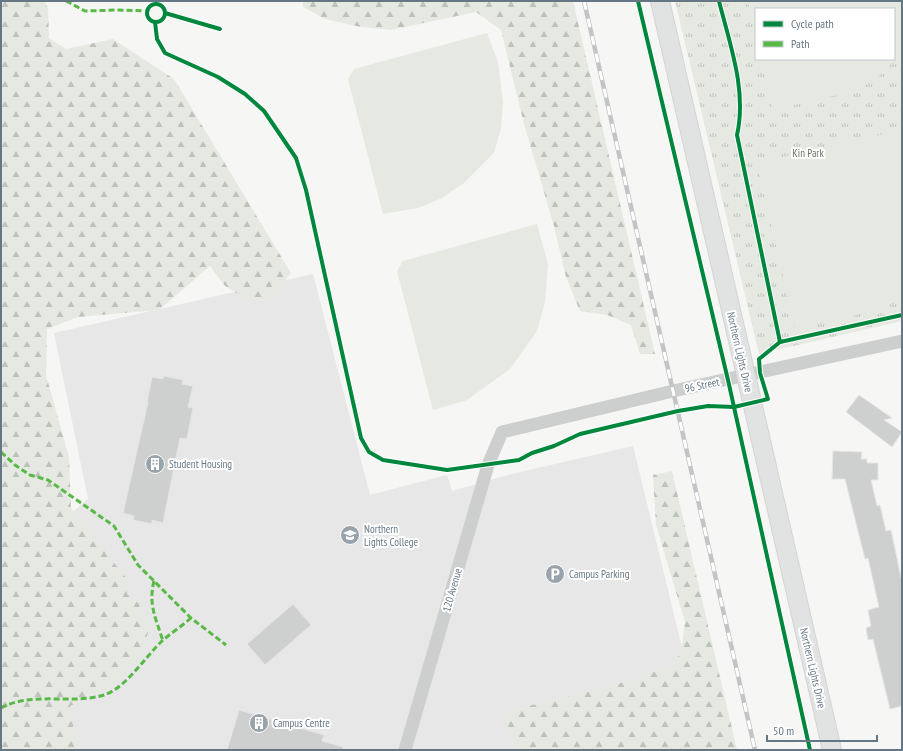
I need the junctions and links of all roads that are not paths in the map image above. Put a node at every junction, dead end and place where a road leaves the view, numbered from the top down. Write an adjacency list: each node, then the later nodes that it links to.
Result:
1 (660, 1): 3 (main road, Northern Lights Drive)
2 (902, 341): 3 (street, 96 Street)
3 (746, 376): 4 (street, 96 Street); 6 (main road, Northern Lights Drive)
4 (502, 432): 5 (street, 120 Avenue)
5 (406, 750)
6 (832, 750)

